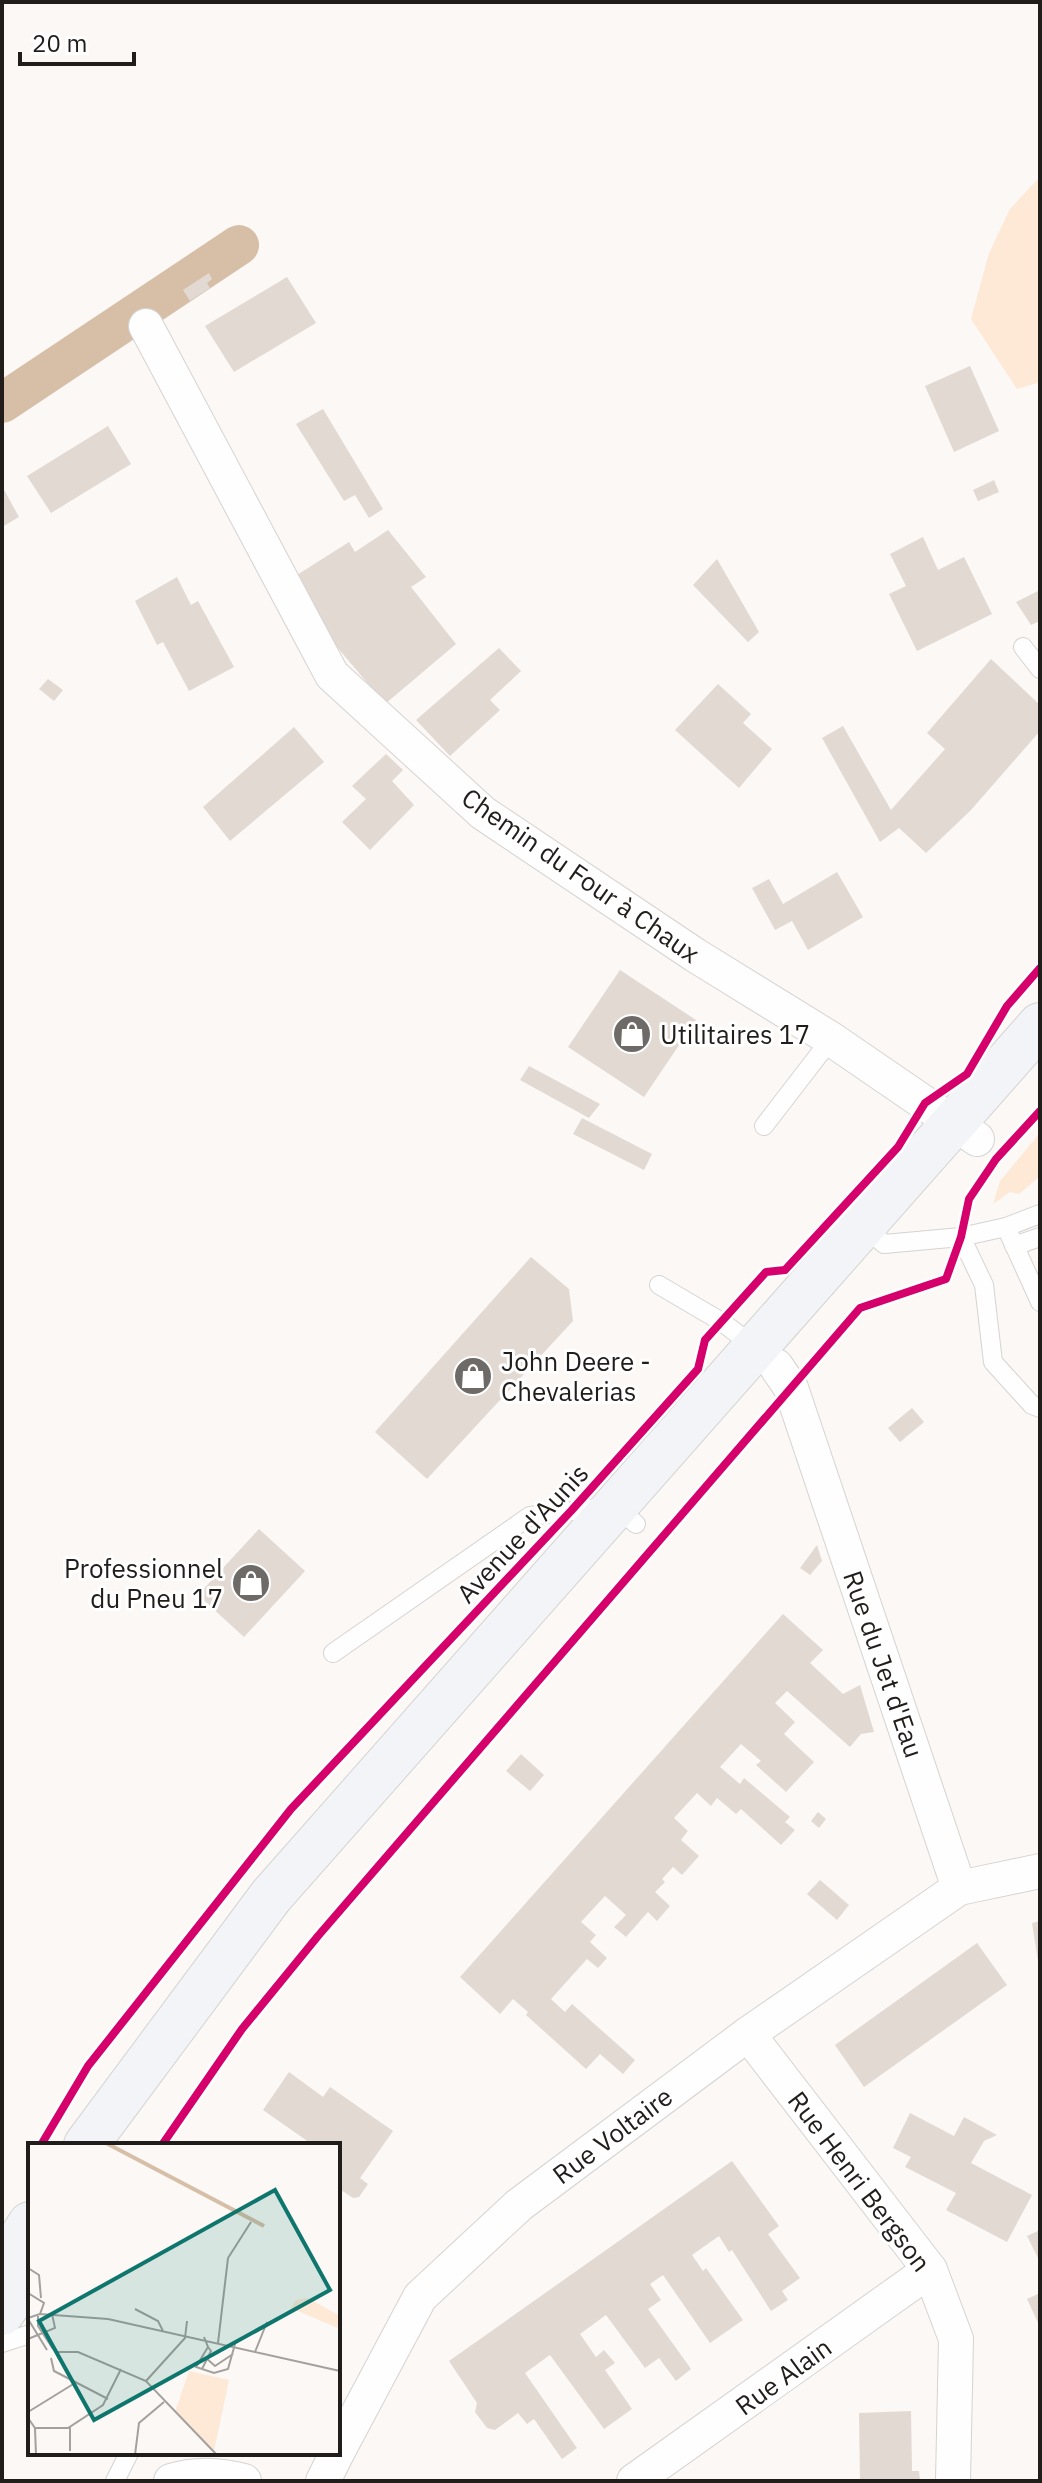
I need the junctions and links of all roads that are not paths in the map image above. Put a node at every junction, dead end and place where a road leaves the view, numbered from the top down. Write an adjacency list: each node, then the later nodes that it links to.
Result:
1 (146, 326): 5 (street, Chemin du Four à Chaux)
2 (1023, 647): 3 (lane)
3 (1040, 669)
4 (1040, 1025): 8 (main road, Avenue d'Aunis)
5 (831, 1039): 7 (lane); 8 (street, Chemin du Four à Chaux)
6 (1040, 1068): 8 (main road, Avenue d'Aunis)
7 (764, 1126)
8 (965, 1131): 11 (main road, Avenue d'Aunis)
9 (1040, 1214): 10 (lane)
10 (1006, 1227): 12 (lane); 14 (lane)
11 (874, 1234): 12 (lane); 19 (main road, Avenue d'Aunis)
12 (961, 1237): 20 (lane)
13 (1040, 1237): 14 (lane)
14 (1014, 1246): 16 (lane)
15 (1040, 1259): 16 (lane)
16 (1022, 1265): 18 (lane)
17 (659, 1285): 19 (lane)
18 (1037, 1290)
19 (766, 1357): 21 (main road, Avenue d'Aunis); 24 (street, Rue du Jet d'Eau)
20 (1040, 1408)
21 (626, 1515): 22 (lane); 26 (main road, Avenue d'Aunis); 27 (main road, Avenue d'Aunis)
22 (333, 1653)
23 (1040, 1871): 24 (street)
24 (959, 1888): 25 (street, Rue Voltaire)
25 (748, 2034): 30 (street, Rue Henri Bergson); 35 (street, Rue Voltaire)
26 (87, 2143)
27 (121, 2143)
28 (28, 2227): 29 (main road)
29 (2, 2267)
30 (930, 2270): 38 (street, Rue Alain); 43 (street, Rue Henri Bergson)
31 (28, 2276): 32 (main road)
32 (2, 2313)
33 (28, 2335): 34 (lane)
34 (2, 2343)
35 (340, 2448)
36 (128, 2455): 39 (lane)
37 (336, 2455): 42 (street, Rue Voltaire)
38 (649, 2476)
39 (115, 2481)
40 (171, 2481): 41 (street)
41 (244, 2481)
42 (323, 2481)
43 (953, 2481)

